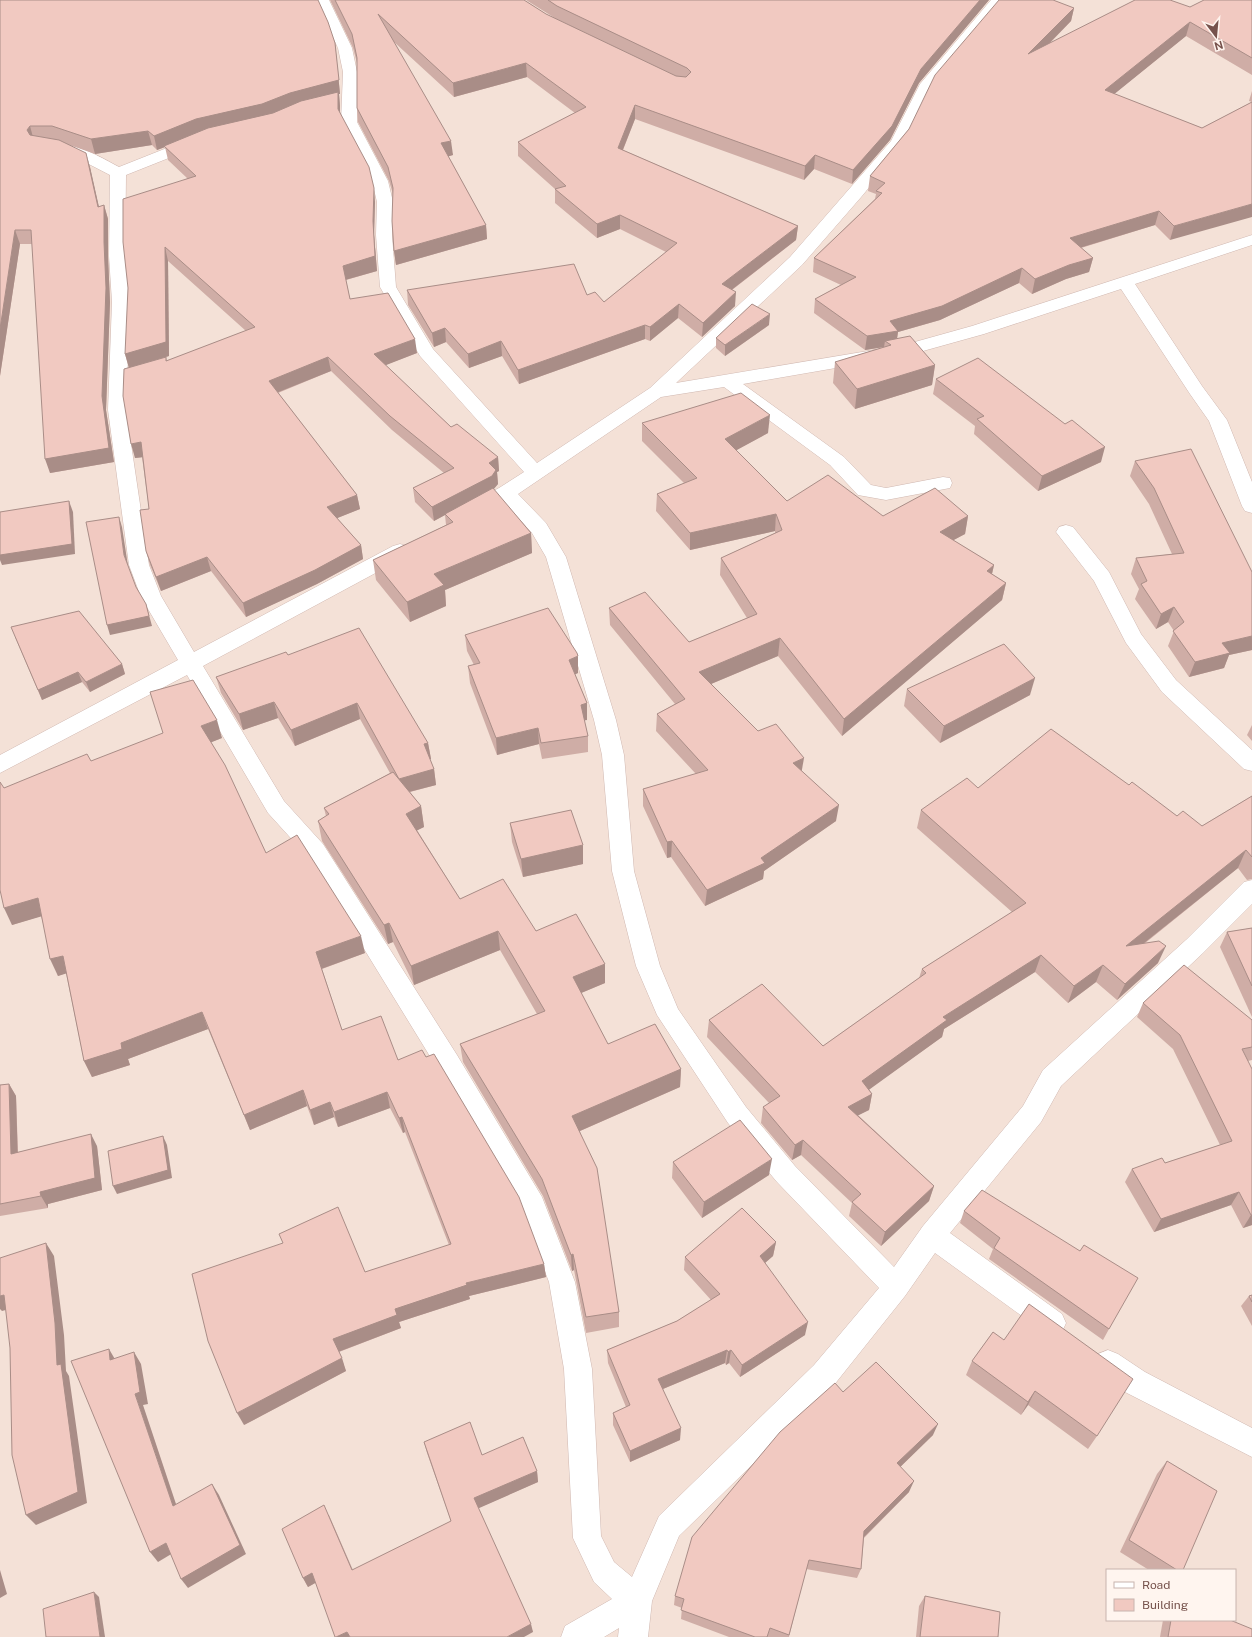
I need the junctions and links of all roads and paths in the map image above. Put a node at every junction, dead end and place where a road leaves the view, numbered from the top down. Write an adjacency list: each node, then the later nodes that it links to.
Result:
1 (322, 0): 10 (street)
2 (999, 0): 9 (street)
3 (205, 137): 5 (street)
4 (40, 145): 5 (street)
5 (118, 173): 17 (street)
6 (1252, 240): 7 (street)
7 (1126, 281): 8 (street); 13 (street)
8 (728, 381): 9 (street); 11 (street)
9 (656, 392): 10 (street)
10 (536, 473): 12 (street)
11 (943, 483)
12 (506, 493): 14 (street); 22 (street)
13 (1252, 506)
14 (457, 519)
15 (1066, 532): 18 (street)
16 (416, 542): 17 (street)
17 (190, 664): 19 (street); 24 (street)
18 (1252, 764)
19 (0, 766)
20 (1252, 889): 21 (street)
21 (932, 1235): 22 (street); 23 (street)
22 (896, 1287): 24 (street)
23 (1252, 1443)
24 (637, 1601): 25 (street); 26 (street)
25 (576, 1637)
26 (633, 1637)

